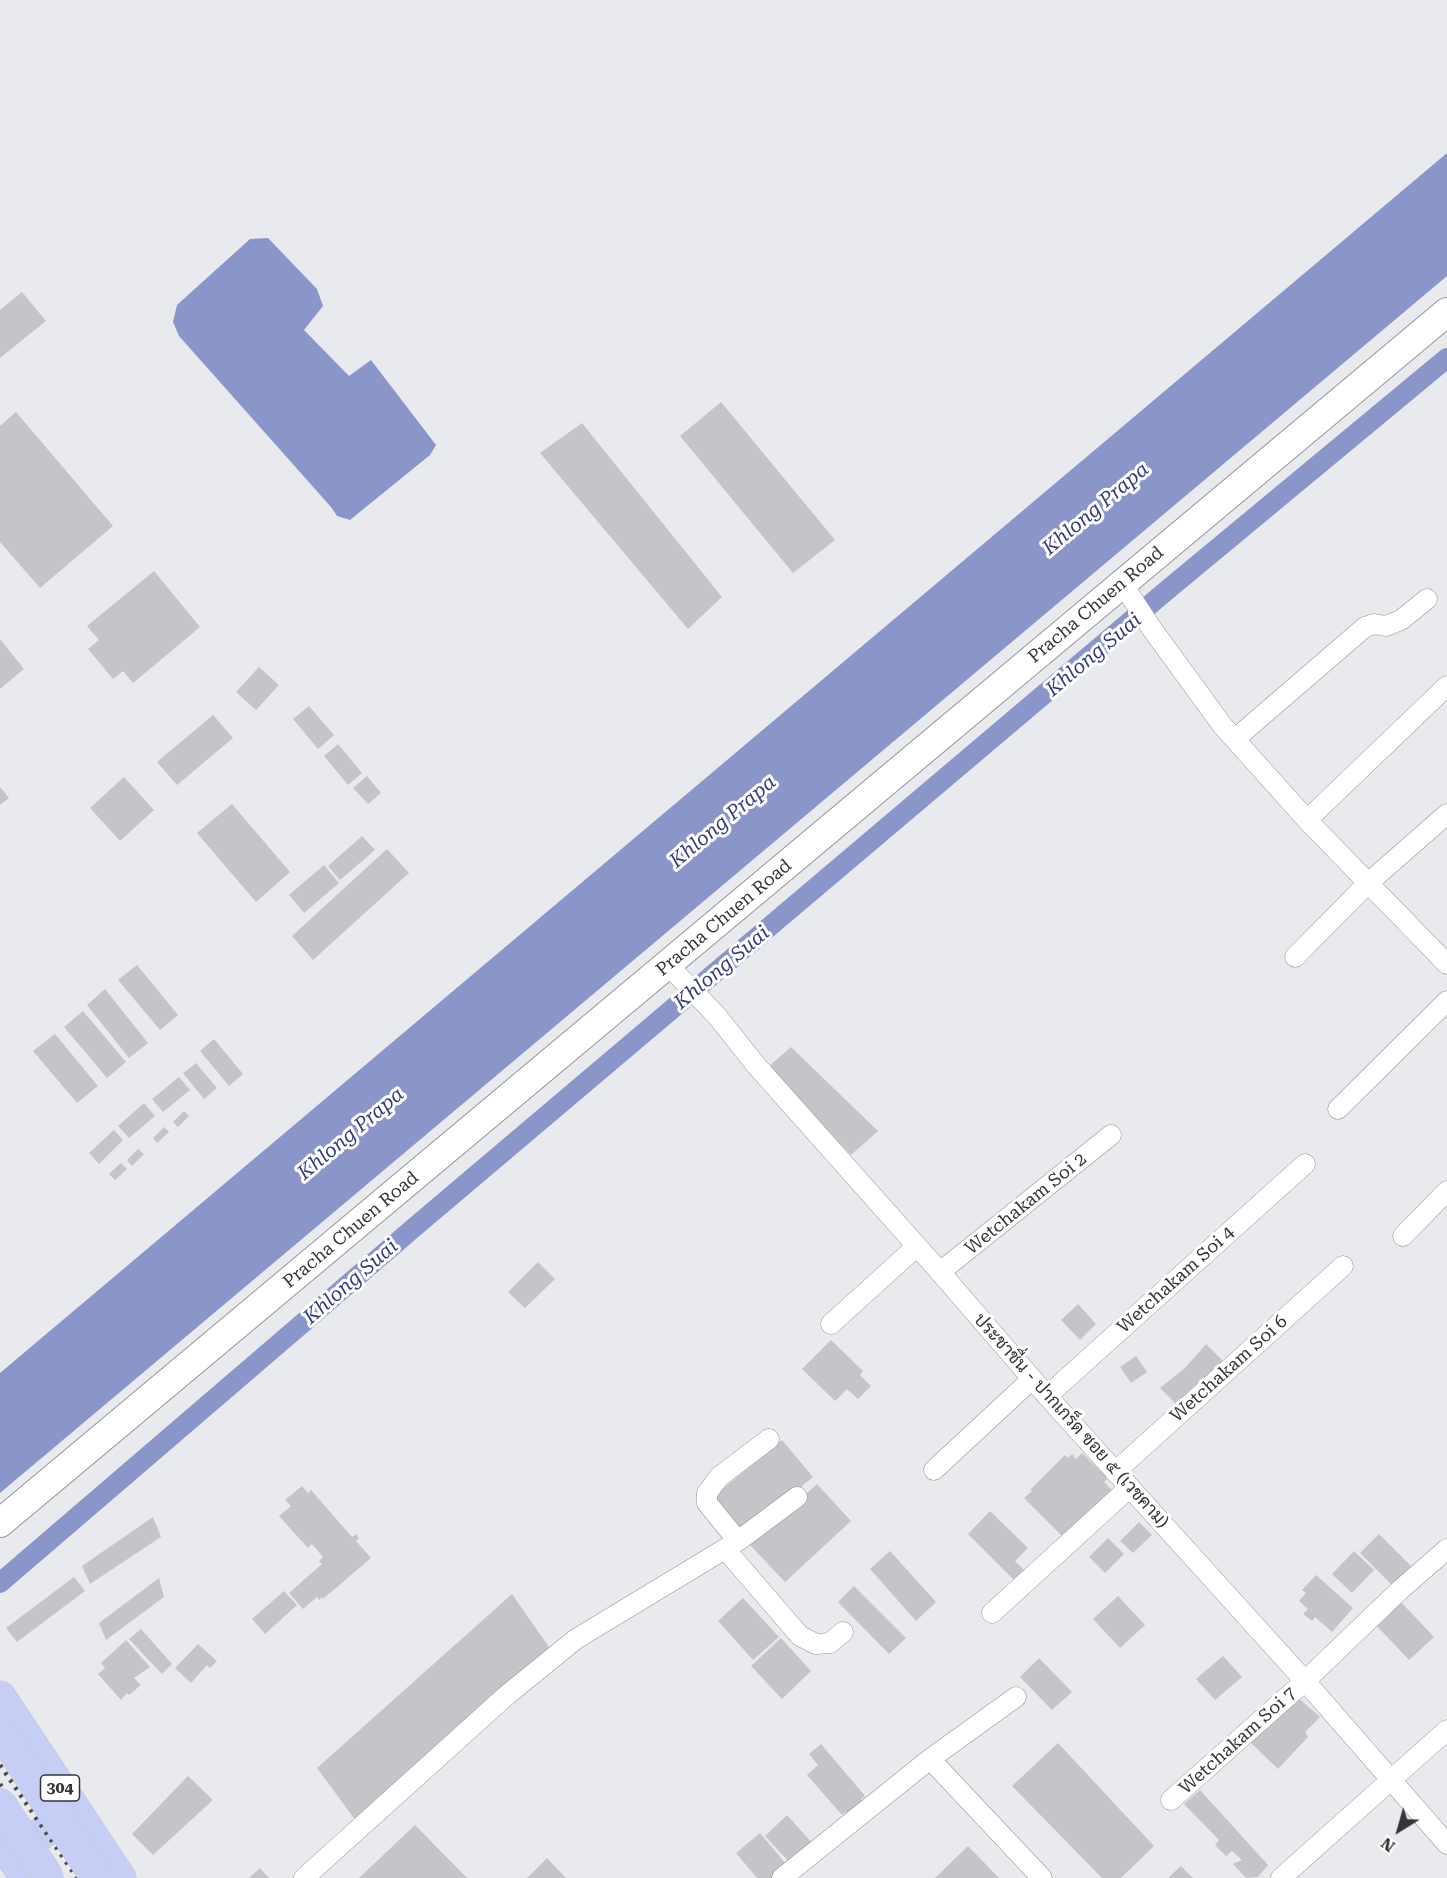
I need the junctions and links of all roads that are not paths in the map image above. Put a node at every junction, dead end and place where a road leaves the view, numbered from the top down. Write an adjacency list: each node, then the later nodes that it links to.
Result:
1 (1447, 312): 2 (main road, Pracha Chuen Road)
2 (1126, 588): 5 (street); 11 (main road, Pracha Chuen Road)
3 (1427, 599): 5 (street)
4 (1447, 686): 7 (street)
5 (1235, 739): 7 (street)
6 (1447, 814): 8 (street)
7 (1307, 820): 8 (street)
8 (1367, 884): 9 (street); 10 (street)
9 (1295, 957)
10 (1447, 964)
11 (672, 970): 18 (street, ประชาชื่น - ปากเกร็ด ซอย ๕ (เวชคาม)); 29 (main road, Pracha Chuen Road)
12 (1447, 1001): 13 (street)
13 (1338, 1109)
14 (1111, 1135): 20 (street, Wetchakam Soi 2)
15 (1305, 1164): 23 (street, Wetchakam Soi 4)
16 (1447, 1191): 17 (street)
17 (1403, 1236)
18 (916, 1247): 20 (street, ประชาชื่น - ปากเกร็ด ซอย ๕ (เวชคาม)); 21 (street)
19 (1342, 1266): 26 (street, Wetchakam Soi 6)
20 (940, 1272): 22 (street, ประชาชื่น - ปากเกร็ด ซอย ๕ (เวชคาม))
21 (831, 1324)
22 (1032, 1379): 23 (street, ประชาชื่น - ปากเกร็ด ซอย ๕ (เวชคาม)); 25 (street)
23 (1047, 1396): 26 (street, ประชาชื่น - ปากเกร็ด ซอย ๕ (เวชคาม))
24 (769, 1439): 30 (street)
25 (934, 1470)
26 (1115, 1472): 27 (street, ประชาชื่น - ปากเกร็ด ซอย ๕ (เวชคาม))
27 (1129, 1488): 32 (street); 34 (street, ประชาชื่น - ปากเกร็ด ซอย ๕ (เวชคาม))
28 (797, 1497): 30 (street)
29 (0, 1523)
30 (732, 1546): 33 (street); 49 (street)
31 (1447, 1549): 34 (street, Wetchakam Soi 7)
32 (992, 1613)
33 (843, 1632)
34 (1305, 1681): 40 (street, ประชาชื่น - ปากเกร็ด ซอย ๕ (เวชคาม)); 41 (street, Wetchakam Soi 7)
35 (1016, 1696): 39 (street)
36 (0, 1697): 43 (main road, 304)
37 (0, 1730): 47 (main road, 304, bridge)
38 (1447, 1730): 40 (street)
39 (930, 1759): 50 (street); 51 (street)
40 (1393, 1780): 44 (street, ประชาชื่น - ปากเกร็ด ซอย ๕ (เวชคาม)); 52 (street)
41 (1171, 1800)
42 (0, 1804): 46 (main road, bridge)
43 (75, 1811): 45 (main road); 48 (main road, 304)
44 (1447, 1844)
45 (12, 1857)
46 (48, 1878)
47 (97, 1878)
48 (120, 1878)
49 (304, 1878)
50 (782, 1878)
51 (1042, 1878)
52 (1281, 1878)

